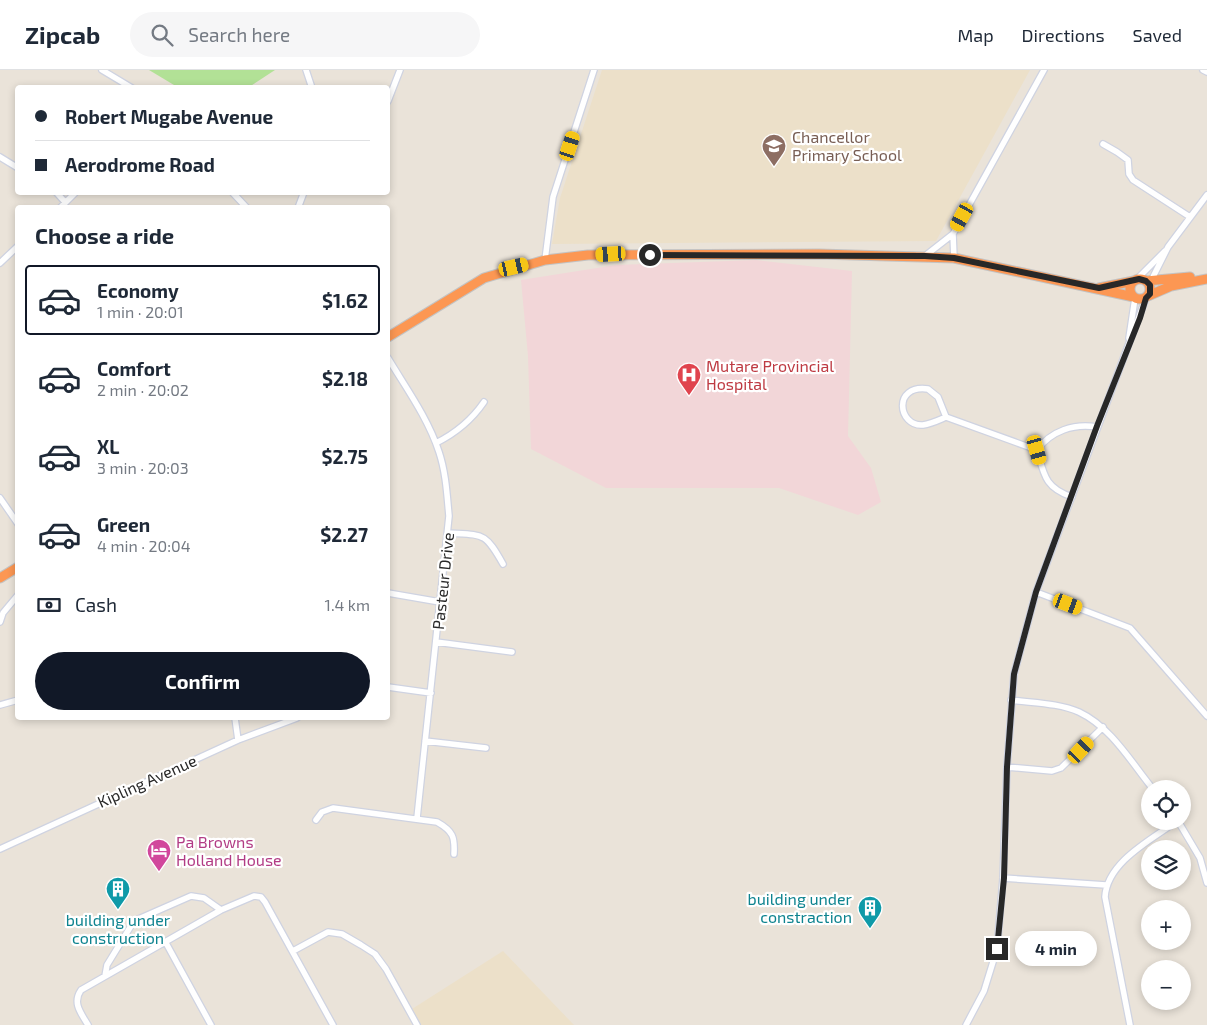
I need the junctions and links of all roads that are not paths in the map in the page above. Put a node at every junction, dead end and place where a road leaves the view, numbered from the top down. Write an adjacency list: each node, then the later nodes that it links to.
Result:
1 (102, 70): 8 (street)
2 (306, 70): 9 (street)
3 (400, 70): 10 (street)
4 (594, 70): 27 (street)
5 (1044, 70): 22 (street)
6 (1204, 70): 7 (street)
7 (1207, 72)
8 (127, 85)
9 (311, 85)
10 (390, 96)
11 (1102, 144): 21 (street)
12 (0, 157): 13 (street)
13 (15, 166)
14 (59, 195): 18 (street)
15 (73, 195): 18 (street)
16 (235, 195): 20 (street)
17 (1207, 195): 21 (street)
18 (65, 202): 19 (street)
19 (62, 205)
20 (244, 205)
21 (1190, 218): 23 (street)
22 (953, 234): 25 (street); 26 (street)
23 (1168, 248): 31 (street); 32 (street)
24 (15, 249): 28 (street)
25 (925, 256): 26 (highway); 27 (highway)
26 (954, 258): 33 (highway)
27 (545, 260): 36 (highway)
28 (0, 263)
29 (1207, 274): 32 (highway)
30 (1207, 279): 35 (highway)
31 (1134, 281): 32 (highway); 33 (highway); 34 (highway)
32 (1149, 282): 35 (highway)
33 (1099, 288): 34 (highway)
34 (1134, 297): 35 (highway); 37 (street)
35 (1147, 297): 37 (street)
36 (390, 336)
37 (1126, 355): 41 (street)
38 (390, 361): 42 (street, Pasteur Drive)
39 (484, 402): 42 (street)
40 (946, 417): 40 (street); 43 (street)
41 (1097, 426): 43 (street); 44 (street)
42 (436, 443): 47 (street, Pasteur Drive)
43 (1037, 450): 44 (street)
44 (1072, 497): 51 (street)
45 (0, 498): 46 (street)
46 (15, 520)
47 (448, 533): 48 (street); 54 (street, Pasteur Drive)
48 (503, 564)
49 (15, 569): 50 (highway)
50 (0, 578)
51 (1036, 592): 60 (street); 63 (street)
52 (390, 593): 54 (street)
53 (15, 598): 55 (street)
54 (440, 602): 56 (street, Pasteur Drive)
55 (0, 622)
56 (436, 642): 57 (street); 59 (street, Pasteur Drive)
57 (512, 652)
58 (390, 687): 59 (street)
59 (430, 693): 68 (street, Pasteur Drive)
60 (1011, 700): 66 (street); 70 (street)
61 (15, 701): 62 (street)
62 (0, 705)
63 (1207, 716)
64 (235, 720): 67 (street)
65 (292, 720): 67 (street, Kipling Avenue)
66 (1103, 727): 70 (street); 71 (street)
67 (238, 740): 76 (street, Kipling Avenue)
68 (425, 741): 69 (street); 72 (street, Pasteur Drive)
69 (486, 748)
70 (1007, 767): 78 (street)
71 (1146, 780)
72 (417, 818): 73 (street); 77 (street)
73 (316, 820)
74 (1165, 830): 80 (street)
75 (1183, 830): 79 (street)
76 (0, 849)
77 (454, 854)
78 (1004, 878): 80 (street); 89 (street)
79 (1207, 884)
80 (1106, 885): 90 (street)
81 (222, 910): 82 (street); 83 (street); 84 (street)
82 (166, 943): 84 (street); 86 (street)
83 (293, 951): 87 (street); 88 (street)
84 (105, 976): 85 (street)
85 (88, 1025)
86 (211, 1025)
87 (334, 1025)
88 (417, 1025)
89 (966, 1025)
90 (1130, 1025)

